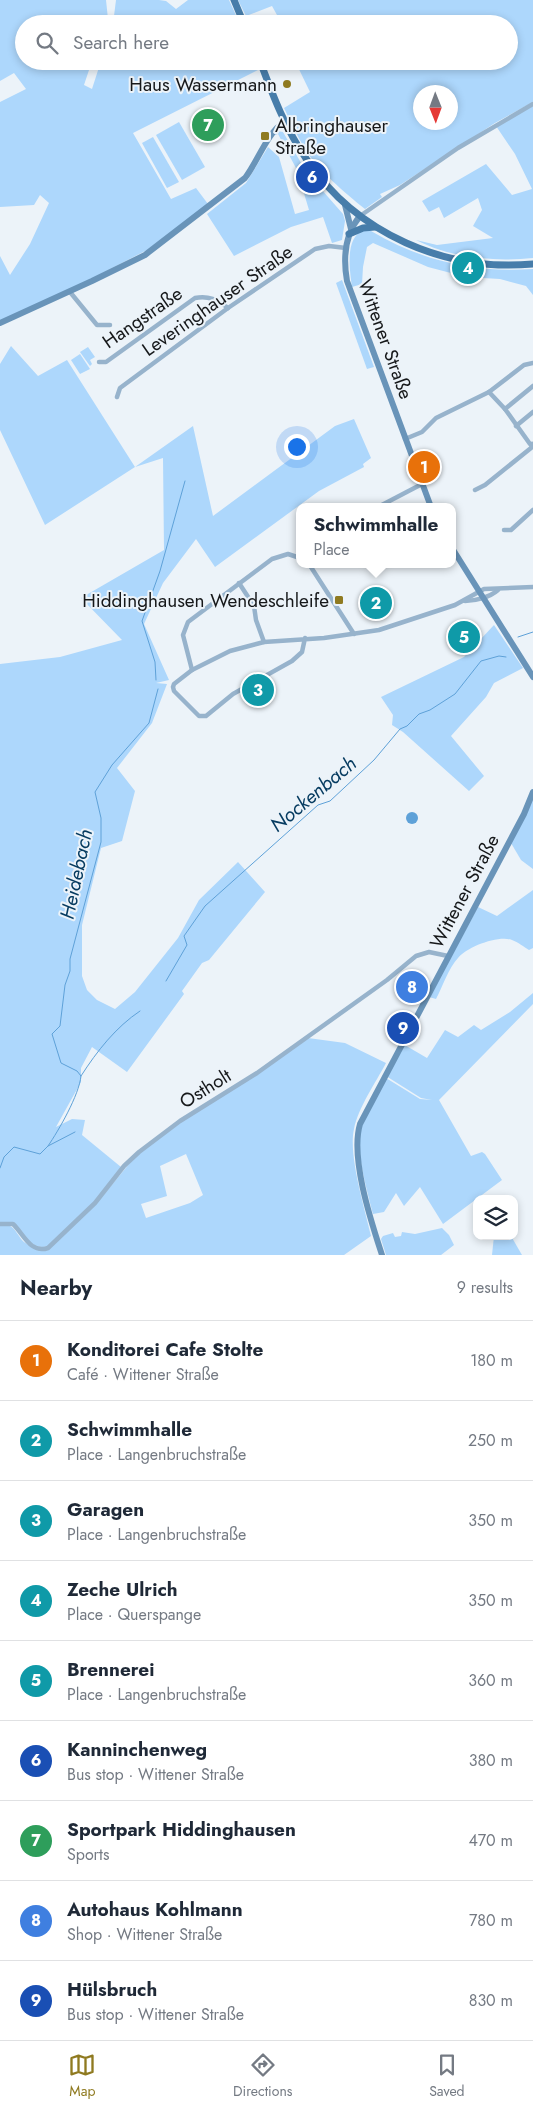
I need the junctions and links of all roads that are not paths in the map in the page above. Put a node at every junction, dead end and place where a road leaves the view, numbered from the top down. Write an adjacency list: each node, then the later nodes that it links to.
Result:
1 (234, 0): 2 (main road)
2 (240, 15)
3 (264, 70): 5 (main road)
4 (533, 104): 7 (street)
5 (284, 122): 6 (main road); 12 (main road)
6 (345, 205): 7 (main road); 9 (main road)
7 (360, 216): 8 (main road); 9 (main road, Wittener Straße)
8 (376, 226): 9 (main road); 11 (main road)
9 (350, 232): 10 (main road, Wittener Straße)
10 (346, 248): 13 (street, Leveringhauser Straße); 24 (main road, Wittener Straße)
11 (533, 264)
12 (70, 292): 14 (main road); 15 (street)
13 (228, 308): 16 (street, Hangstraße); 20 (street, Leveringhauser Straße)
14 (0, 323)
15 (110, 325)
16 (99, 362)
17 (533, 363): 19 (street)
18 (533, 386): 21 (street)
19 (489, 392): 21 (street); 24 (street)
20 (116, 397)
21 (505, 409): 23 (street)
22 (533, 412): 23 (street)
23 (516, 426): 25 (street)
24 (405, 439): 26 (main road, Wittener Straße)
25 (532, 444): 27 (street)
26 (422, 484): 28 (street); 29 (main road, Wittener Straße)
27 (475, 490)
28 (386, 503)
29 (429, 503)
30 (533, 510): 31 (street)
31 (504, 530)
32 (456, 554): 38 (main road)
33 (296, 557): 35 (street)
34 (312, 568): 41 (street)
35 (239, 583): 43 (street); 44 (street)
36 (533, 587): 37 (street)
37 (498, 590): 38 (street); 39 (street)
38 (479, 591): 39 (main road); 40 (street)
39 (483, 598): 40 (street); 45 (main road)
40 (465, 601): 41 (street)
41 (354, 634): 42 (street)
42 (305, 638): 43 (street); 44 (street)
43 (264, 642): 44 (street)
44 (192, 670)
45 (533, 677)
46 (533, 792): 47 (main road, Wittener Straße)
47 (448, 956): 48 (street, Ostholt); 49 (main road, Wittener Straße)
48 (0, 1224)
49 (382, 1255)

